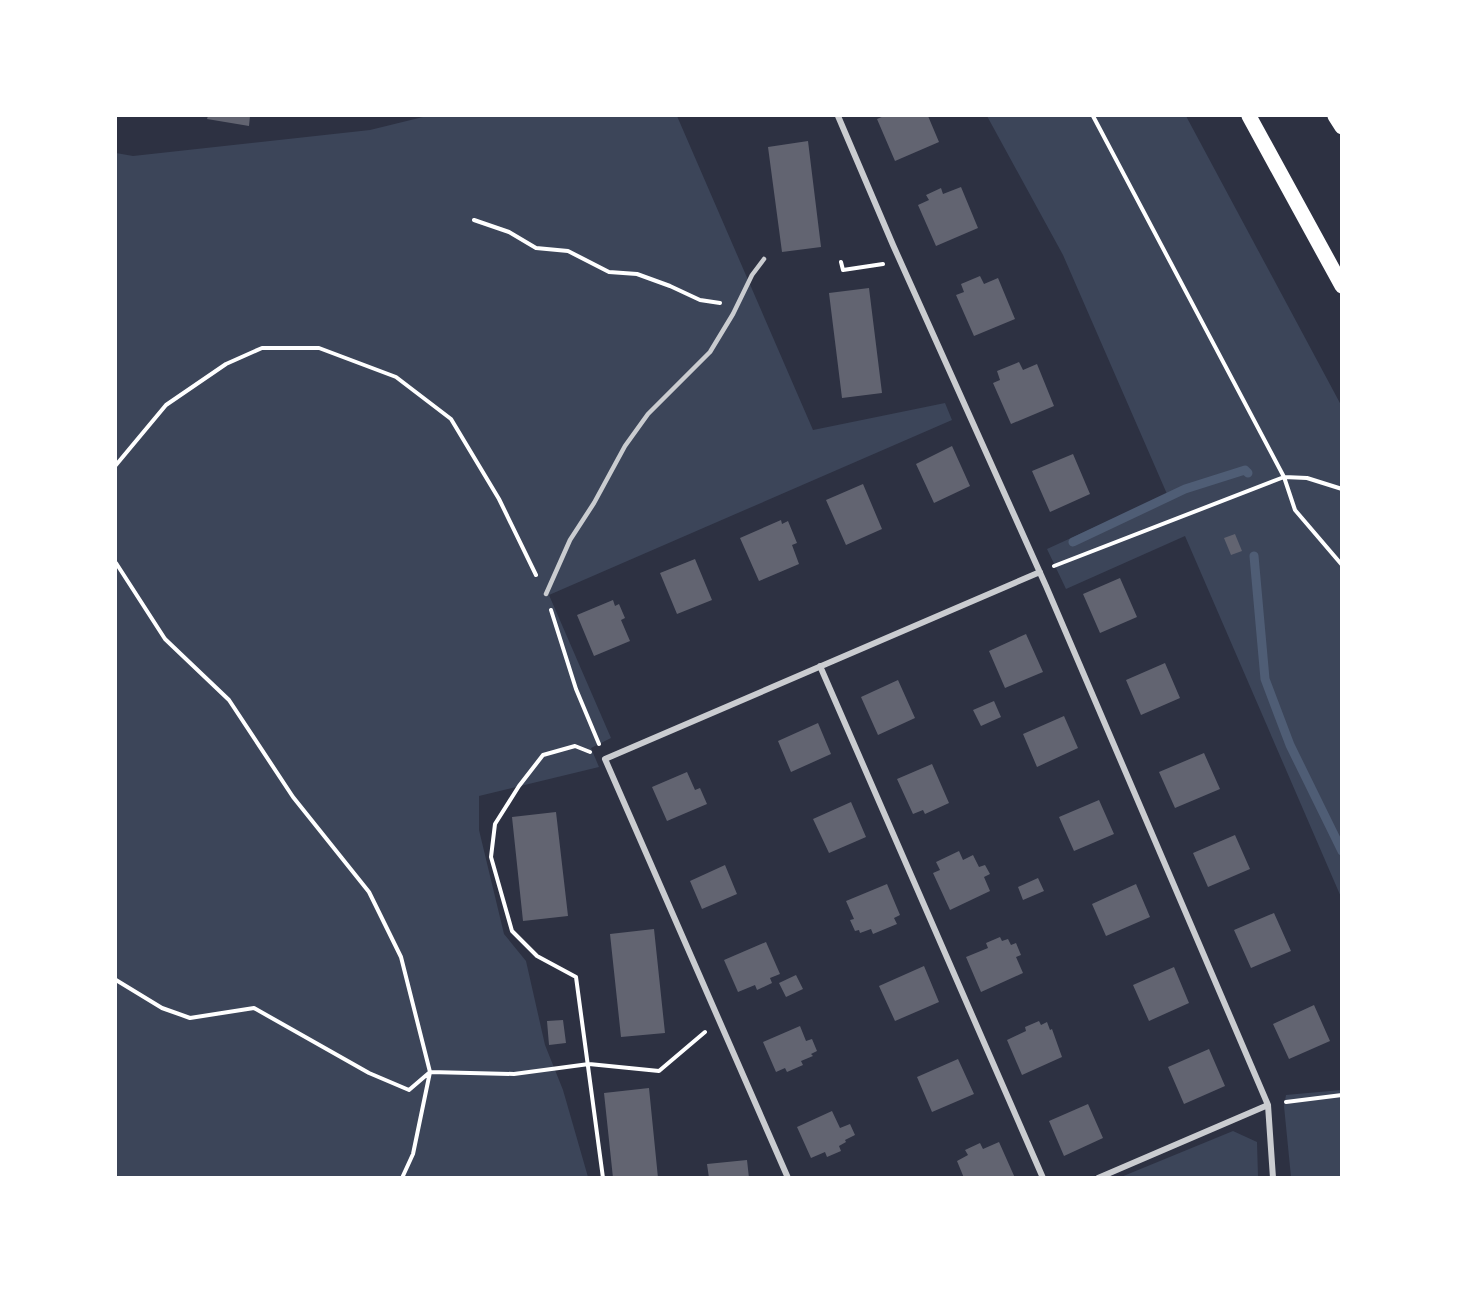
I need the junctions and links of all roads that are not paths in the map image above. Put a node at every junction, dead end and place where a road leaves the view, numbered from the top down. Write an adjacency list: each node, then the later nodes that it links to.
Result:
1 (838, 116): 7 (street)
2 (1249, 116): 6 (main road)
3 (1335, 116): 4 (main road)
4 (1341, 127)
5 (764, 259): 8 (lane)
6 (1341, 286)
7 (1040, 572): 9 (street); 10 (street)
8 (546, 594)
9 (820, 666): 11 (street); 12 (street)
10 (1268, 1105): 13 (street); 14 (street)
11 (789, 1178)
12 (1043, 1178)
13 (1098, 1178)
14 (1272, 1178)

